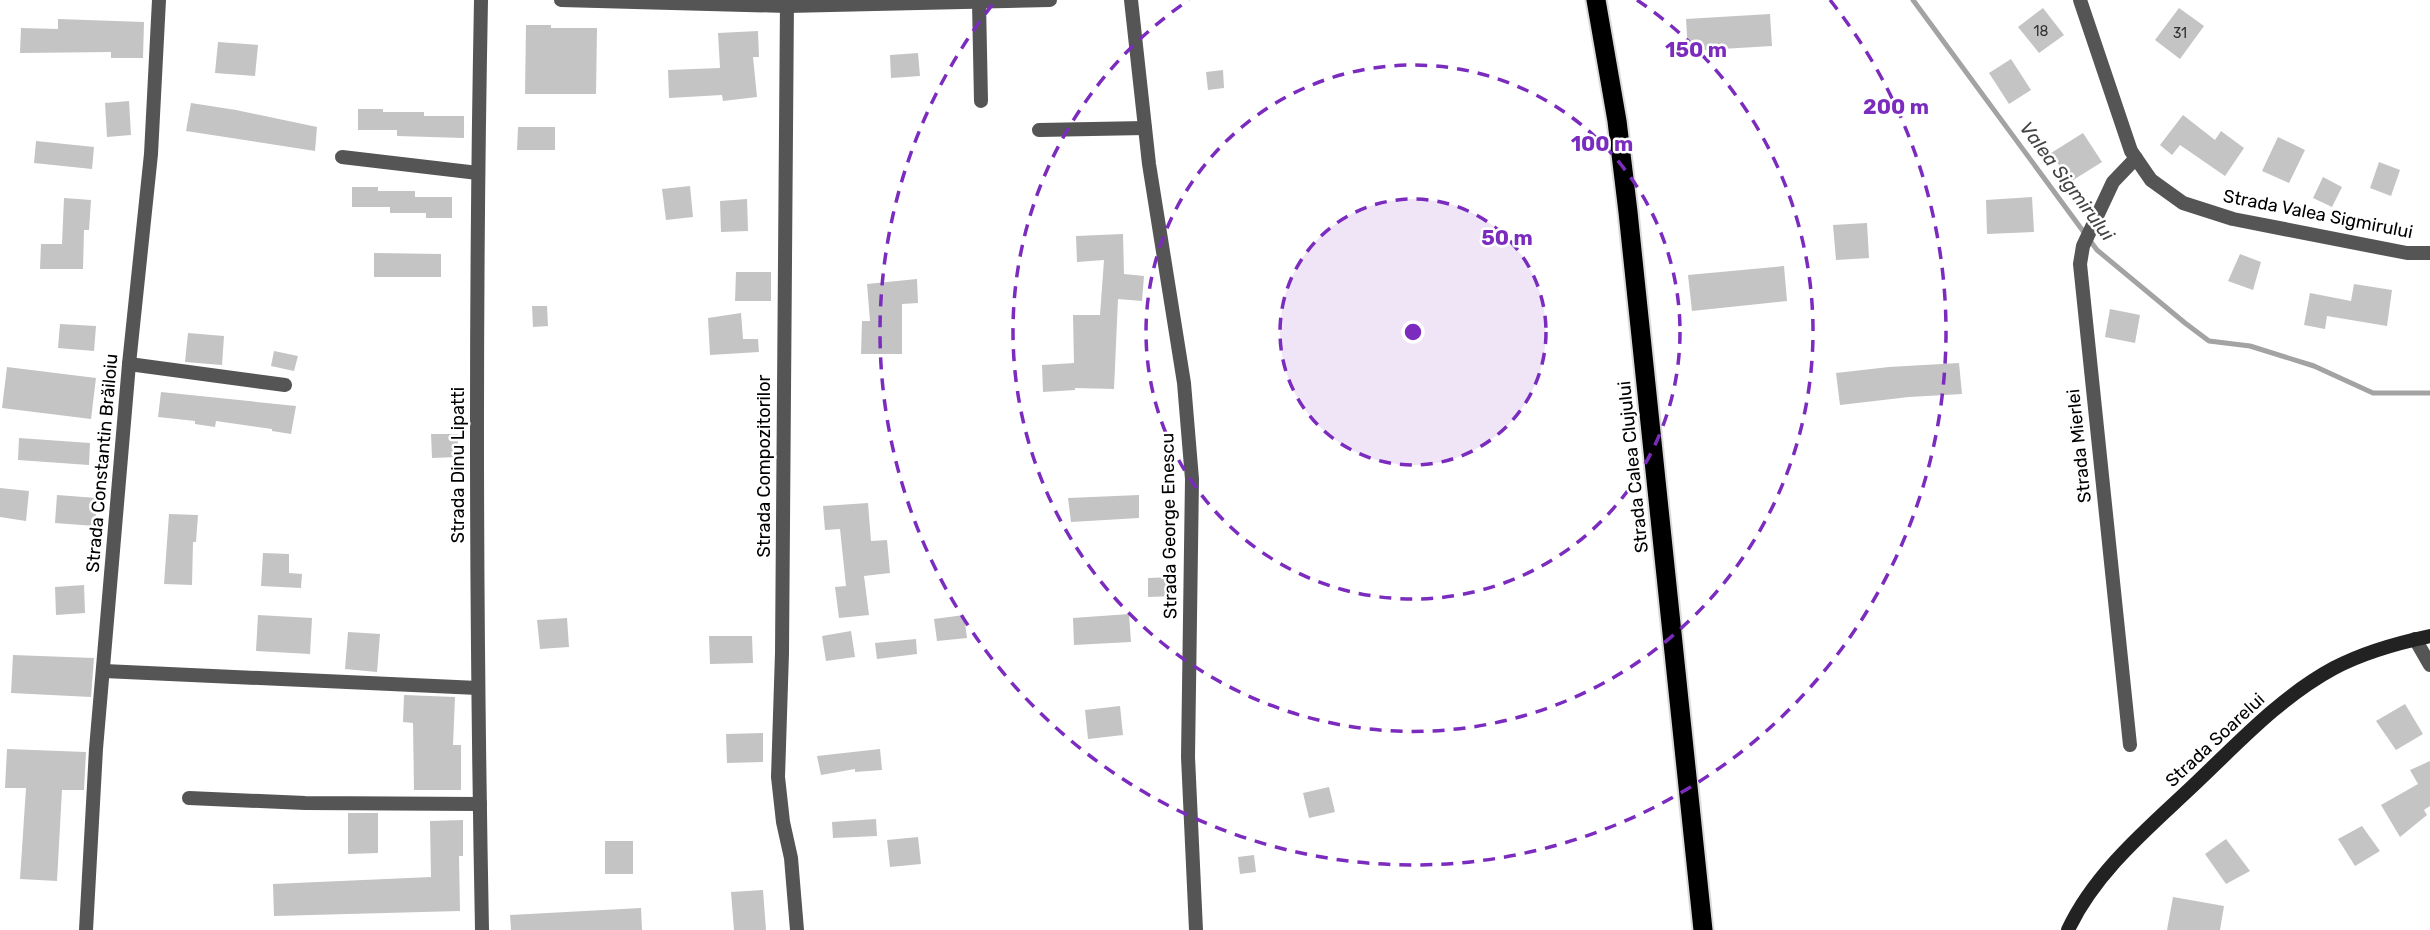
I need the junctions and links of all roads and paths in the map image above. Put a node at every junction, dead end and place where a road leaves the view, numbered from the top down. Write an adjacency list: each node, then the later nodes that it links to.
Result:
1 (159, 0): 18 (street, Strada Constantin Brăiloiu)
2 (481, 0): 16 (street, Strada Dinu Lipatti)
3 (561, 0): 8 (street)
4 (1050, 0): 9 (street)
5 (1131, 0): 12 (street, Strada George Enescu)
6 (1596, 0): 32 (highway, Strada Calea Clujului)
7 (2080, 0): 15 (street, Strada Valea Sigmirului)
8 (616, 1): 10 (street)
9 (979, 2): 10 (street); 11 (street)
10 (787, 3): 30 (street, Strada Compozitorilor)
11 (981, 101)
12 (1145, 128): 13 (street); 31 (street, Strada George Enescu)
13 (1039, 130)
14 (342, 157): 16 (street)
15 (2136, 158): 17 (street, Strada Valea Sigmirului); 25 (street, Strada Mierlei)
16 (478, 173): 24 (street, Strada Dinu Lipatti)
17 (2430, 253)
18 (129, 364): 19 (street); 23 (street, Strada Constantin Brăiloiu)
19 (285, 385)
20 (2430, 636): 21 (main road, Strada Soarelui)
21 (2414, 639): 22 (street); 33 (main road, Strada Soarelui)
22 (2430, 665)
23 (104, 671): 24 (street); 28 (street, Strada Constantin Brăiloiu)
24 (478, 688): 27 (street, Strada Dinu Lipatti)
25 (2130, 745)
26 (189, 798): 27 (street)
27 (480, 804): 29 (street, Strada Dinu Lipatti)
28 (86, 930)
29 (482, 930)
30 (796, 930)
31 (1196, 930)
32 (1703, 930)
33 (2068, 930)

